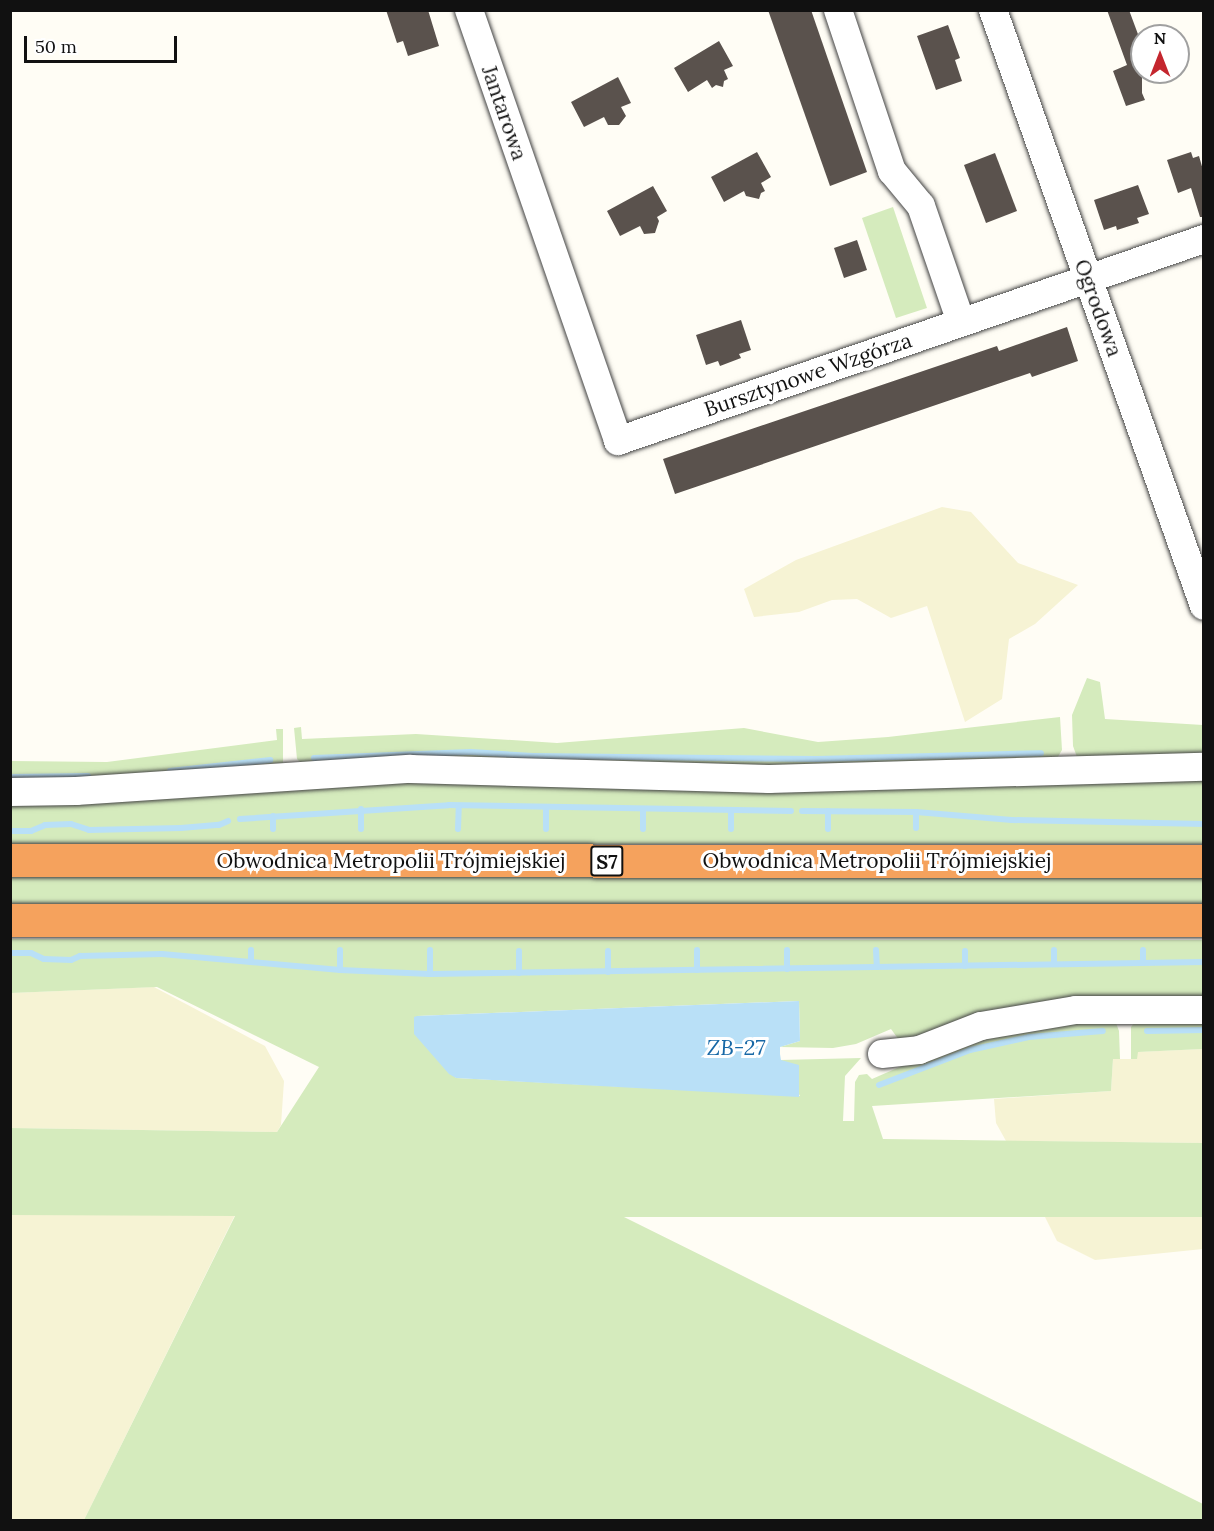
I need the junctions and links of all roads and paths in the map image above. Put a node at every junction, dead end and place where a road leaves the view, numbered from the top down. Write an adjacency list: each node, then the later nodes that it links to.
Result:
1 (469, 10): 7 (street, Jantarowa)
2 (838, 10): 6 (street)
3 (993, 10): 5 (street, Ogrodowa)
4 (1203, 239): 5 (street, Bursztynowe Wzgórza)
5 (1087, 278): 6 (street, Bursztynowe Wzgórza); 8 (street, Ogrodowa)
6 (961, 322): 7 (street, Bursztynowe Wzgórza)
7 (654, 428)
8 (1203, 606)
9 (1203, 768): 10 (street)
10 (10, 792)
11 (10, 860): 12 (highway, Obwodnica Metropolii Trójmiejskiej / S7)
12 (1203, 861)
13 (10, 920): 14 (highway)
14 (1203, 920)
15 (1203, 1010): 16 (street)
16 (882, 1054)

